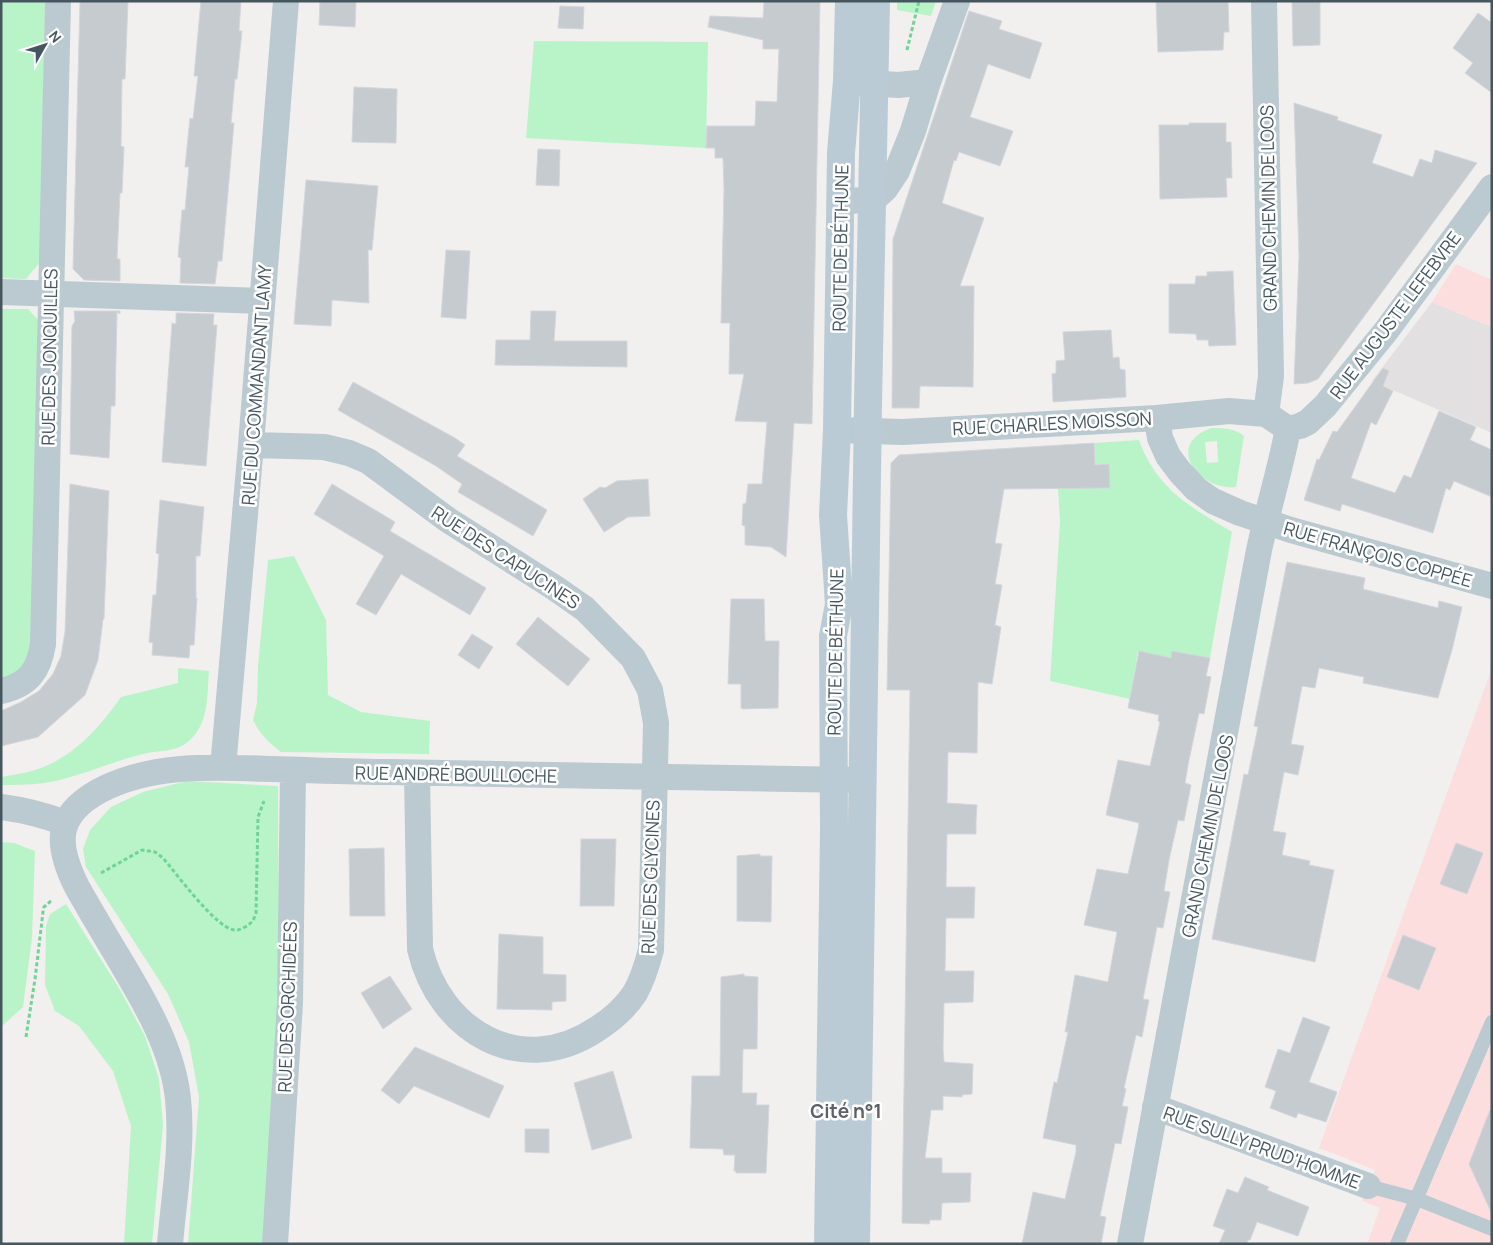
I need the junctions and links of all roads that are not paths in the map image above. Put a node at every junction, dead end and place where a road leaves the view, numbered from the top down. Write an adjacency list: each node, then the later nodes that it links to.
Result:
1 (58, 1): 14 (street, RUE DES JONQUILLES)
2 (286, 1): 15 (street, RUE DU COMMANDANT LAMY)
3 (849, 1): 7 (main road, ROUTE DE BÉTHUNE)
4 (876, 1): 9 (main road, ROUTE DE BÉTHUNE)
5 (957, 1): 8 (street)
6 (1264, 1): 16 (street, GRAND CHEMIN DE LOOS)
7 (847, 81): 9 (street); 12 (main road, ROUTE DE BÉTHUNE)
8 (928, 82): 9 (street); 11 (street)
9 (887, 84): 11 (main road, ROUTE DE BÉTHUNE)
10 (1492, 187): 18 (street, RUE AUGUSTE LEFEBVRE)
11 (873, 200): 12 (street); 20 (main road, ROUTE DE BÉTHUNE)
12 (841, 201): 19 (main road, ROUTE DE BÉTHUNE)
13 (1, 292): 14 (street)
14 (50, 294): 15 (street); 24 (street, RUE DES JONQUILLES)
15 (262, 301): 21 (street, RUE DU COMMANDANT LAMY)
16 (1266, 414): 17 (street, RUE CHARLES MOISSON); 18 (street)
17 (1158, 418): 20 (street, RUE CHARLES MOISSON); 22 (street, RUE FRANÇOIS COPPÉE)
18 (1288, 429): 22 (street, GRAND CHEMIN DE LOOS)
19 (837, 430): 20 (street, RUE CHARLES MOISSON); 28 (main road, ROUTE DE BÉTHUNE)
20 (868, 431): 29 (main road, ROUTE DE BÉTHUNE)
21 (251, 445): 25 (street, RUE DU COMMANDANT LAMY); 27 (street, RUE DES CAPUCINES)
22 (1265, 521): 23 (street, RUE FRANÇOIS COPPÉE); 34 (street, GRAND CHEMIN DE LOOS)
23 (1492, 586)
24 (1, 691)
25 (223, 768): 30 (street, RUE ANDRÉ BOULLOCHE); 32 (street, RUE ANDRÉ BOULLOCHE)
26 (417, 773): 27 (street, RUE ANDRÉ BOULLOCHE); 27 (street, RUE DES GLYCINES); 30 (street, RUE ANDRÉ BOULLOCHE)
27 (654, 777): 28 (street, RUE ANDRÉ BOULLOCHE)
28 (834, 779): 29 (street, RUE ANDRÉ BOULLOCHE); 40 (main road, ROUTE DE BÉTHUNE)
29 (863, 780): 41 (main road, ROUTE DE BÉTHUNE)
30 (292, 781): 39 (street, RUE DES ORCHIDÉES)
31 (1, 808): 32 (street)
32 (65, 823): 38 (street)
33 (1492, 1022): 36 (lane)
34 (1155, 1107): 35 (street, RUE SULLY PRUD'HOMME); 42 (street, GRAND CHEMIN DE LOOS)
35 (1368, 1186): 36 (lane)
36 (1417, 1199): 37 (lane); 43 (lane)
37 (1492, 1229)
38 (170, 1244)
39 (274, 1244)
40 (828, 1244)
41 (856, 1244)
42 (1130, 1244)
43 (1397, 1244)

